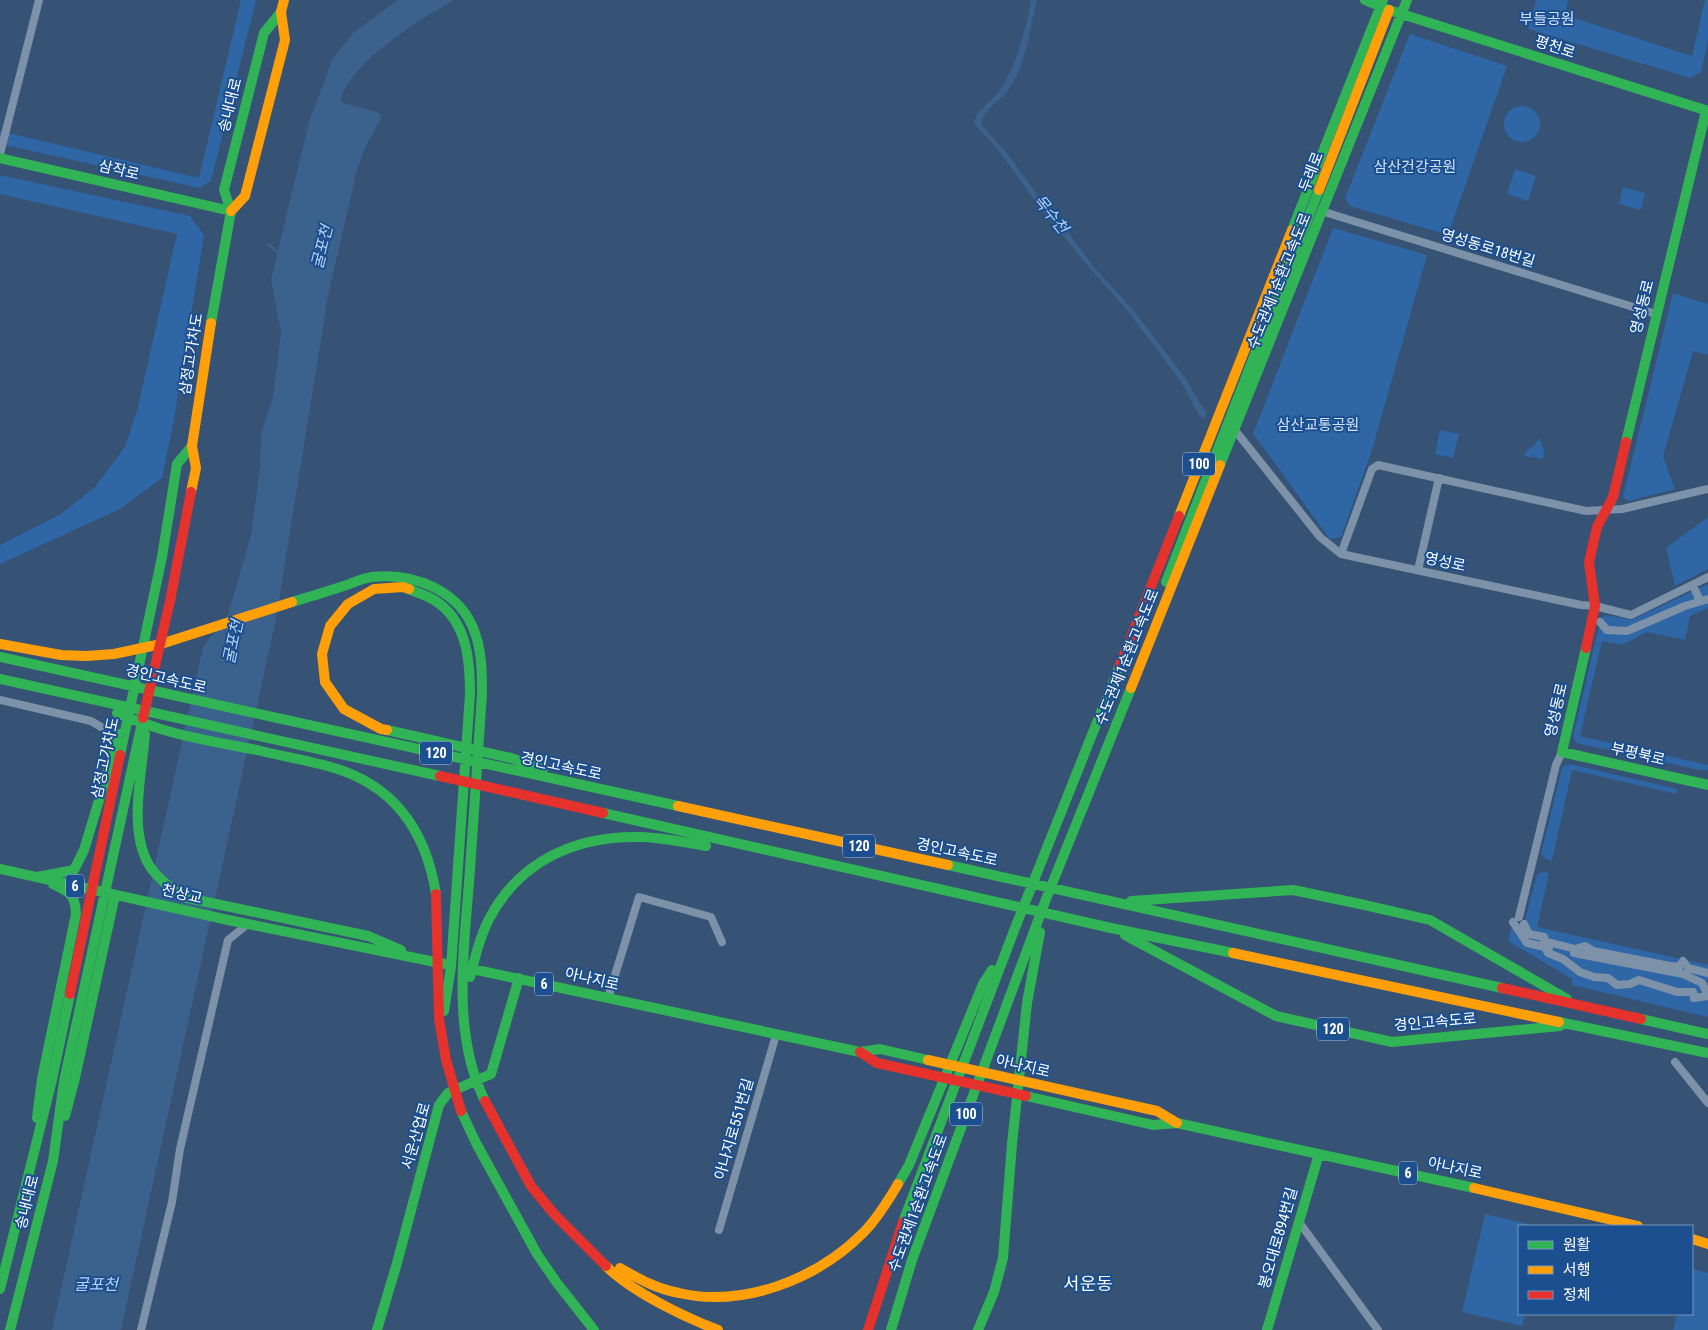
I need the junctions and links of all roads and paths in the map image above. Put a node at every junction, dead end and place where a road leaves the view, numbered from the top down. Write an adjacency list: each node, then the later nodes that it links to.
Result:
1 (39, 0): 9 (street)
2 (284, 0): 7 (main road, 송내대로)
3 (1365, 0): 6 (main road, 평천로)
4 (1383, 0): 50 (main road, 수도권제1순환고속도로 / 100)
5 (1407, 0): 45 (main road, 수도권제1순환고속도로 / 100)
6 (1389, 10): 8 (main road, 평천로); 11 (main road, 두레로)
7 (281, 12): 12 (main road, 송내대로); 12 (main road, 송내대로)
8 (1707, 108): 14 (main road, 영성동로)
9 (0, 154)
10 (0, 158): 12 (main road, 삼작로)
11 (1313, 208): 14 (street, 영성동로18번길); 15 (main road, 두레로)
12 (232, 211): 13 (main road, 송내대로)
13 (216, 297): 16 (main road, 삼정고가차도)
14 (1656, 314): 19 (main road, 영성동로)
15 (1228, 422): 20 (street, 영성로); 26 (main road, 두레로)
16 (192, 446): 35 (main road, 삼정고가차도); 36 (main road, 삼정고가차도)
17 (1439, 478): 19 (street); 20 (street); 21 (street)
18 (1708, 489): 19 (street)
19 (1606, 510): 25 (main road, 영성동로)
20 (1341, 554): 21 (street, 영성로)
21 (1418, 570): 25 (street, 영성로)
22 (1708, 578): 25 (street, 영성로)
23 (1695, 590): 24 (street)
24 (1704, 600): 29 (street)
25 (1595, 606): 38 (main road, 영성동로)
26 (1154, 612)
27 (1645, 613): 29 (street)
28 (1600, 622): 29 (street)
29 (1649, 622)
30 (0, 644): 62 (main road)
31 (0, 657): 40 (main road, 경인고속도로 / 120)
32 (0, 680): 33 (main road, 경인고속도로 / 120)
33 (63, 693): 41 (main road, 경인고속도로 / 120); 65 (main road)
34 (0, 700): 37 (street)
35 (132, 701): 43 (main road); 71 (main road, 삼정고가차도)
36 (146, 705): 55 (main road); 72 (main road, 삼정고가차도)
37 (101, 727)
38 (1562, 752): 39 (main road, 부평북로); 53 (street, 영성동로)
39 (1708, 785)
40 (600, 790): 46 (main road, 경인고속도로 / 120); 65 (main road)
41 (757, 848): 51 (main road, 경인고속도로 / 120); 62 (main road)
42 (0, 869): 43 (main road, 6)
43 (36, 877): 44 (main road, 6); 76 (main road)
44 (115, 895): 47 (main road, 천상교 / 6); 77 (main road)
45 (1046, 899): 93 (main road, 수도권제1순환고속도로 / 100); 94 (main road)
46 (1117, 902): 63 (main road, 경인고속도로 / 120); 63 (main road, 경인고속도로 / 120)
47 (228, 920): 48 (main road, 아나지로 / 6)
48 (248, 924): 55 (main road, 아나지로 / 6); 87 (street)
49 (1524, 924): 57 (street)
50 (1015, 928): 82 (main road); 92 (main road, 수도권제1순환고속도로 / 100)
51 (1111, 928): 64 (main road, 경인고속도로 / 120); 64 (main road, 경인고속도로 / 120)
52 (722, 942): 61 (street)
53 (1545, 947): 54 (street); 56 (street)
54 (1574, 953): 56 (street); 59 (street)
55 (426, 960): 58 (main road, 아나지로 / 6)
56 (1580, 972): 60 (street)
57 (1708, 973)
58 (519, 978): 61 (main road, 아나지로 / 6); 88 (main road, 서운산업로)
59 (1705, 980): 60 (street)
60 (1708, 995)
61 (608, 998): 67 (main road, 아나지로 / 6)
62 (463, 1002): 82 (main road)
63 (1579, 1006): 66 (main road, 경인고속도로 / 120)
64 (1575, 1024): 69 (main road, 경인고속도로 / 120)
65 (440, 1030): 84 (main road)
66 (1708, 1034)
67 (776, 1035): 68 (main road, 아나지로 / 6); 80 (street, 아나지로551번길)
68 (860, 1052): 74 (main road, 아나지로 / 6); 74 (main road, 아나지로 / 6)
69 (1708, 1053)
70 (1675, 1062): 73 (street)
71 (52, 1080): 76 (main road, 송내대로)
72 (64, 1081): 77 (main road, 송내대로)
73 (1708, 1103)
74 (1177, 1123): 75 (main road, 아나지로 / 6)
75 (1319, 1154): 78 (main road, 봉오대로894번길); 79 (main road, 아나지로 / 6)
76 (32, 1156): 85 (main road, 송내대로)
77 (53, 1161): 86 (main road, 송내대로)
78 (1299, 1222): 95 (main road, 봉오대로894번길); 96 (street)
79 (1634, 1225)
80 (719, 1230)
81 (1693, 1240): 83 (main road)
82 (583, 1241): 91 (main road)
83 (1708, 1244)
84 (538, 1255): 89 (main road); 90 (main road)
85 (0, 1289)
86 (10, 1330)
87 (141, 1330)
88 (377, 1330)
89 (594, 1330)
90 (601, 1330)
91 (718, 1330)
92 (868, 1330)
93 (891, 1330)
94 (978, 1330)
95 (1267, 1330)
96 (1378, 1330)

